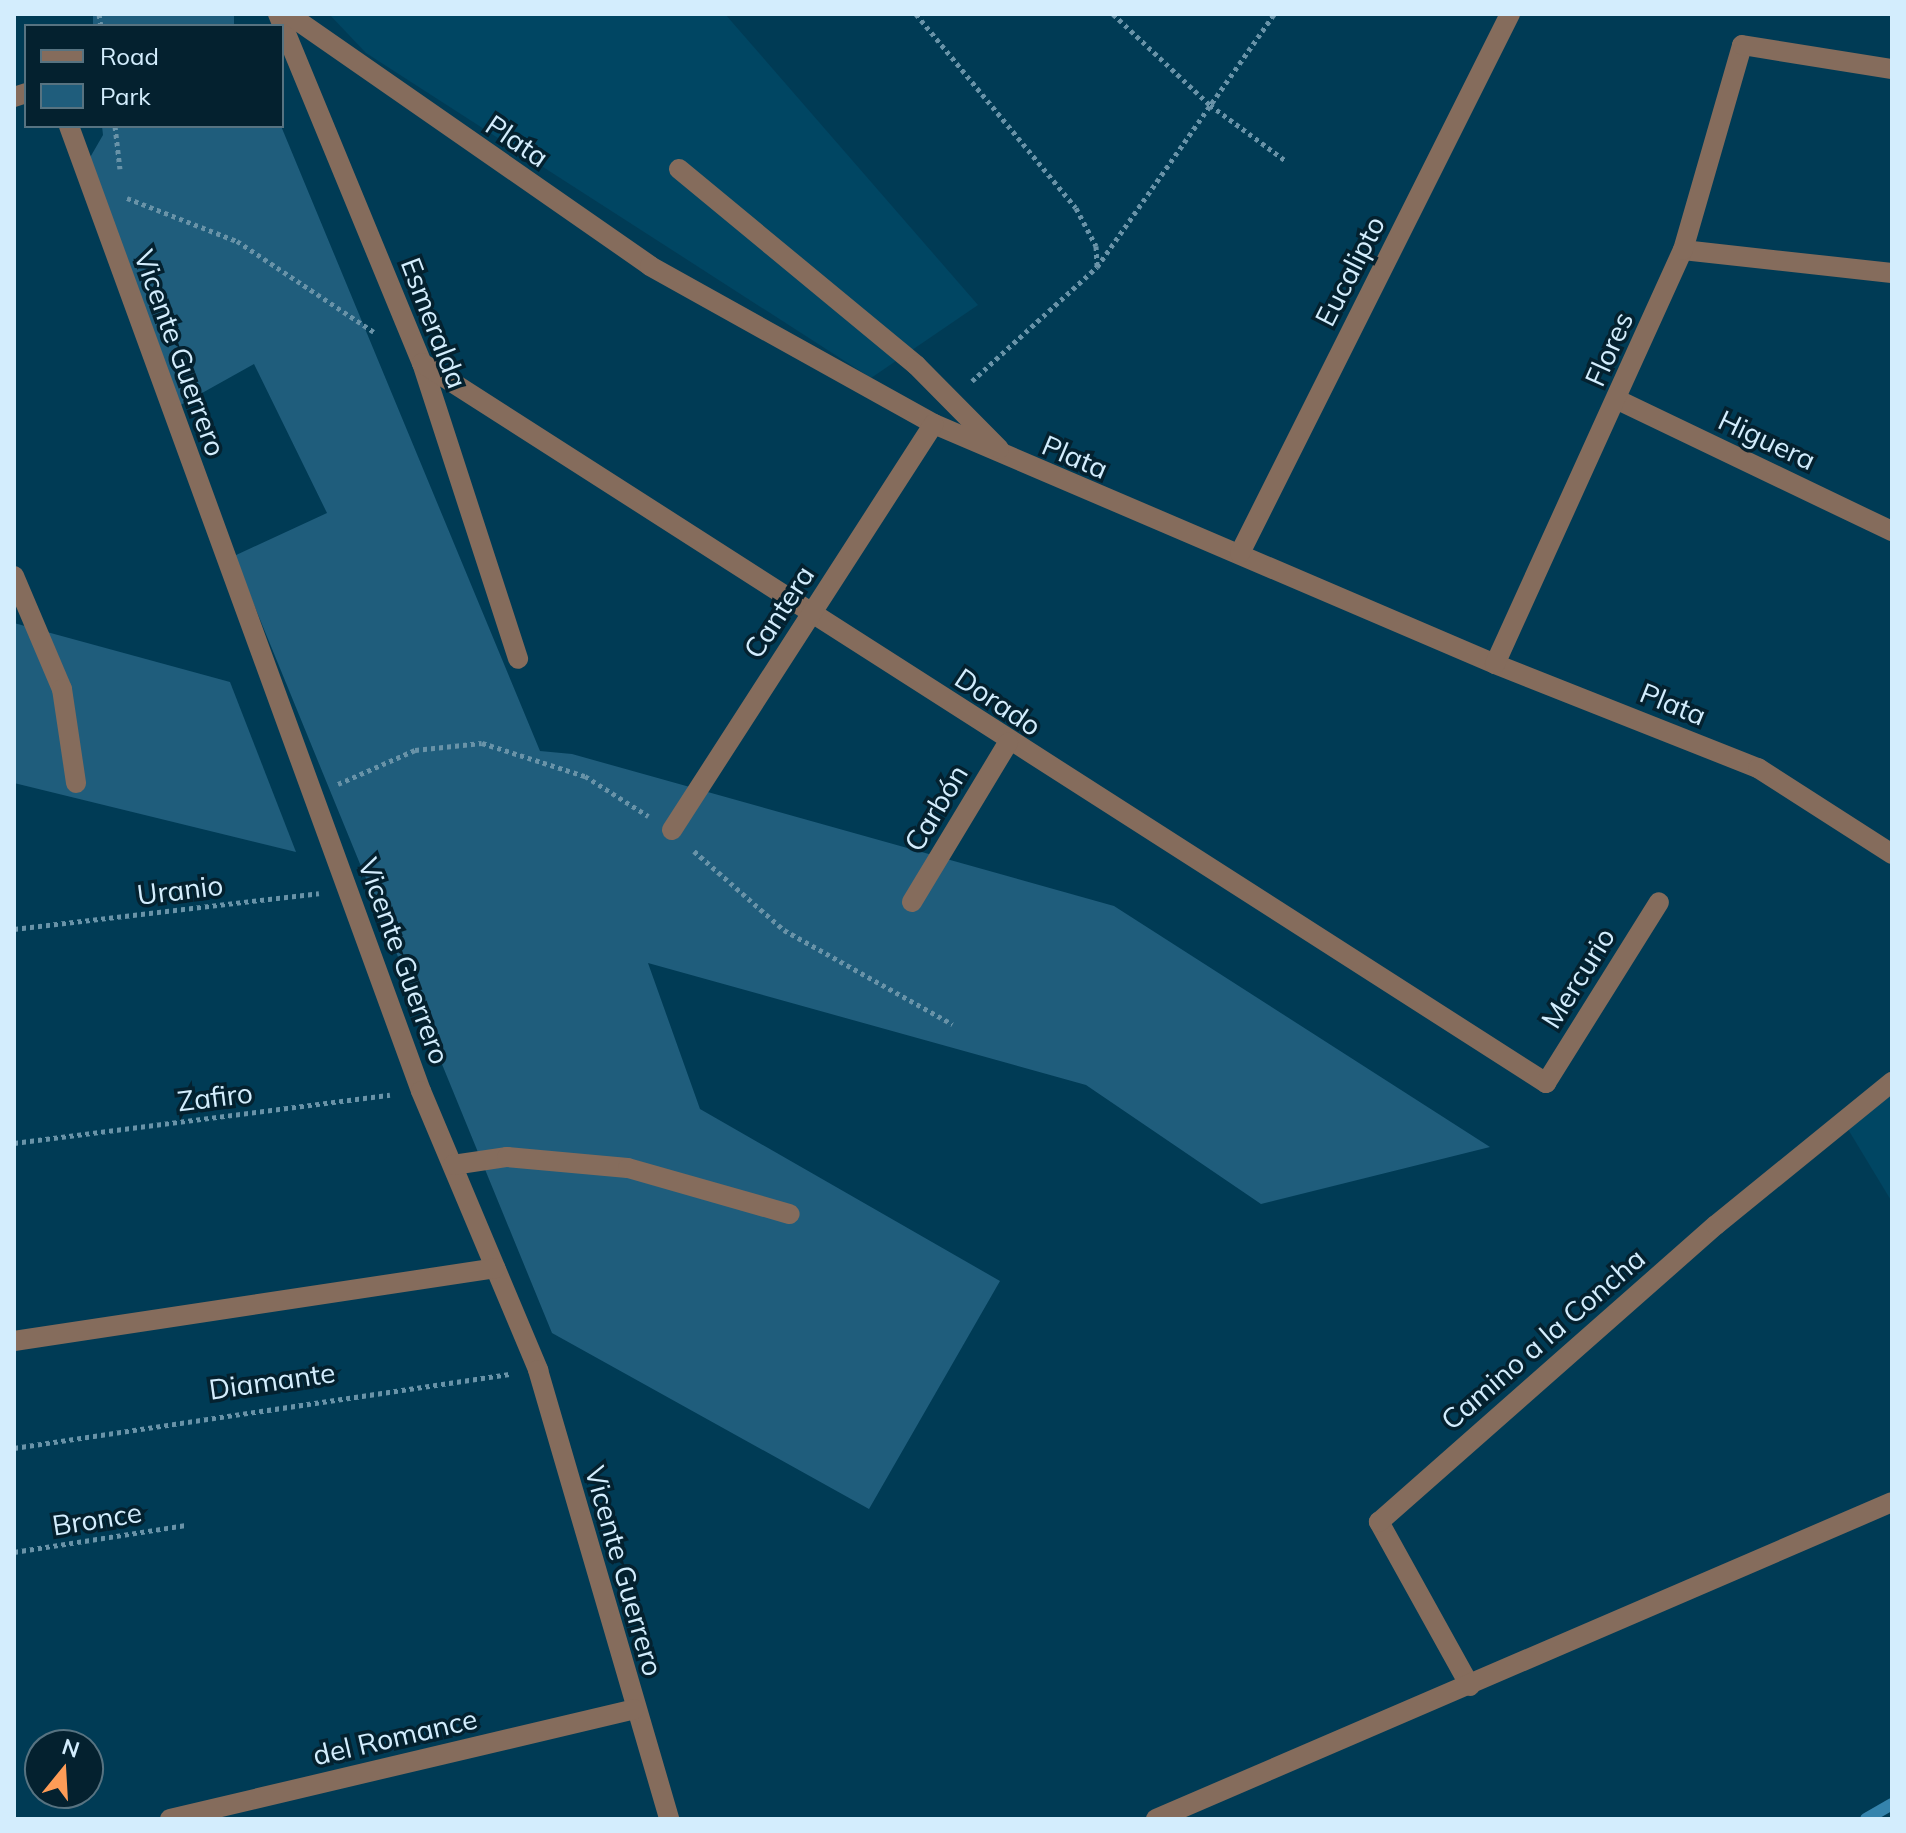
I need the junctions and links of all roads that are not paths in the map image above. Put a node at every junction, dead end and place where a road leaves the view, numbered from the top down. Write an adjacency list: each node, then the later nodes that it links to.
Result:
1 (288, 14): 11 (street, Plata)
2 (1510, 14): 14 (street, Eucalipto)
3 (284, 29): 9 (street, Esmeralda)
4 (1892, 69): 7 (street, Flores)
5 (70, 128): 27 (street, Vicente Guerrero)
6 (679, 169): 12 (street)
7 (1683, 250): 8 (street); 10 (street, Flores)
8 (1892, 273)
9 (422, 363): 16 (street, Dorado); 17 (street, Esmeralda)
10 (1618, 400): 13 (street, Higuera); 18 (street, Flores)
11 (934, 424): 12 (street, Plata); 16 (street, Cantera)
12 (1010, 461): 14 (street, Plata)
13 (1892, 531)
14 (1240, 553): 18 (street, Plata)
15 (14, 576): 20 (street)
16 (813, 610): 19 (street, Dorado); 21 (street, Cantera)
17 (518, 659)
18 (1495, 664): 22 (street, Plata)
19 (1008, 743): 23 (street, Carbón); 26 (street, Dorado)
20 (76, 783)
21 (672, 830)
22 (1892, 854)
23 (912, 902)
24 (1659, 902): 26 (street, Mercurio)
25 (1892, 1082): 32 (street, Camino a la Concha)
26 (1546, 1083)
27 (453, 1165): 28 (street); 29 (street, Vicente Guerrero)
28 (790, 1214)
29 (496, 1268): 30 (street); 33 (street, Vicente Guerrero)
30 (14, 1341)
31 (1892, 1502): 32 (street)
32 (1470, 1686): 36 (street)
33 (634, 1709): 34 (street, del Romance); 35 (street, Vicente Guerrero)
34 (170, 1819)
35 (669, 1819)
36 (1156, 1819)

